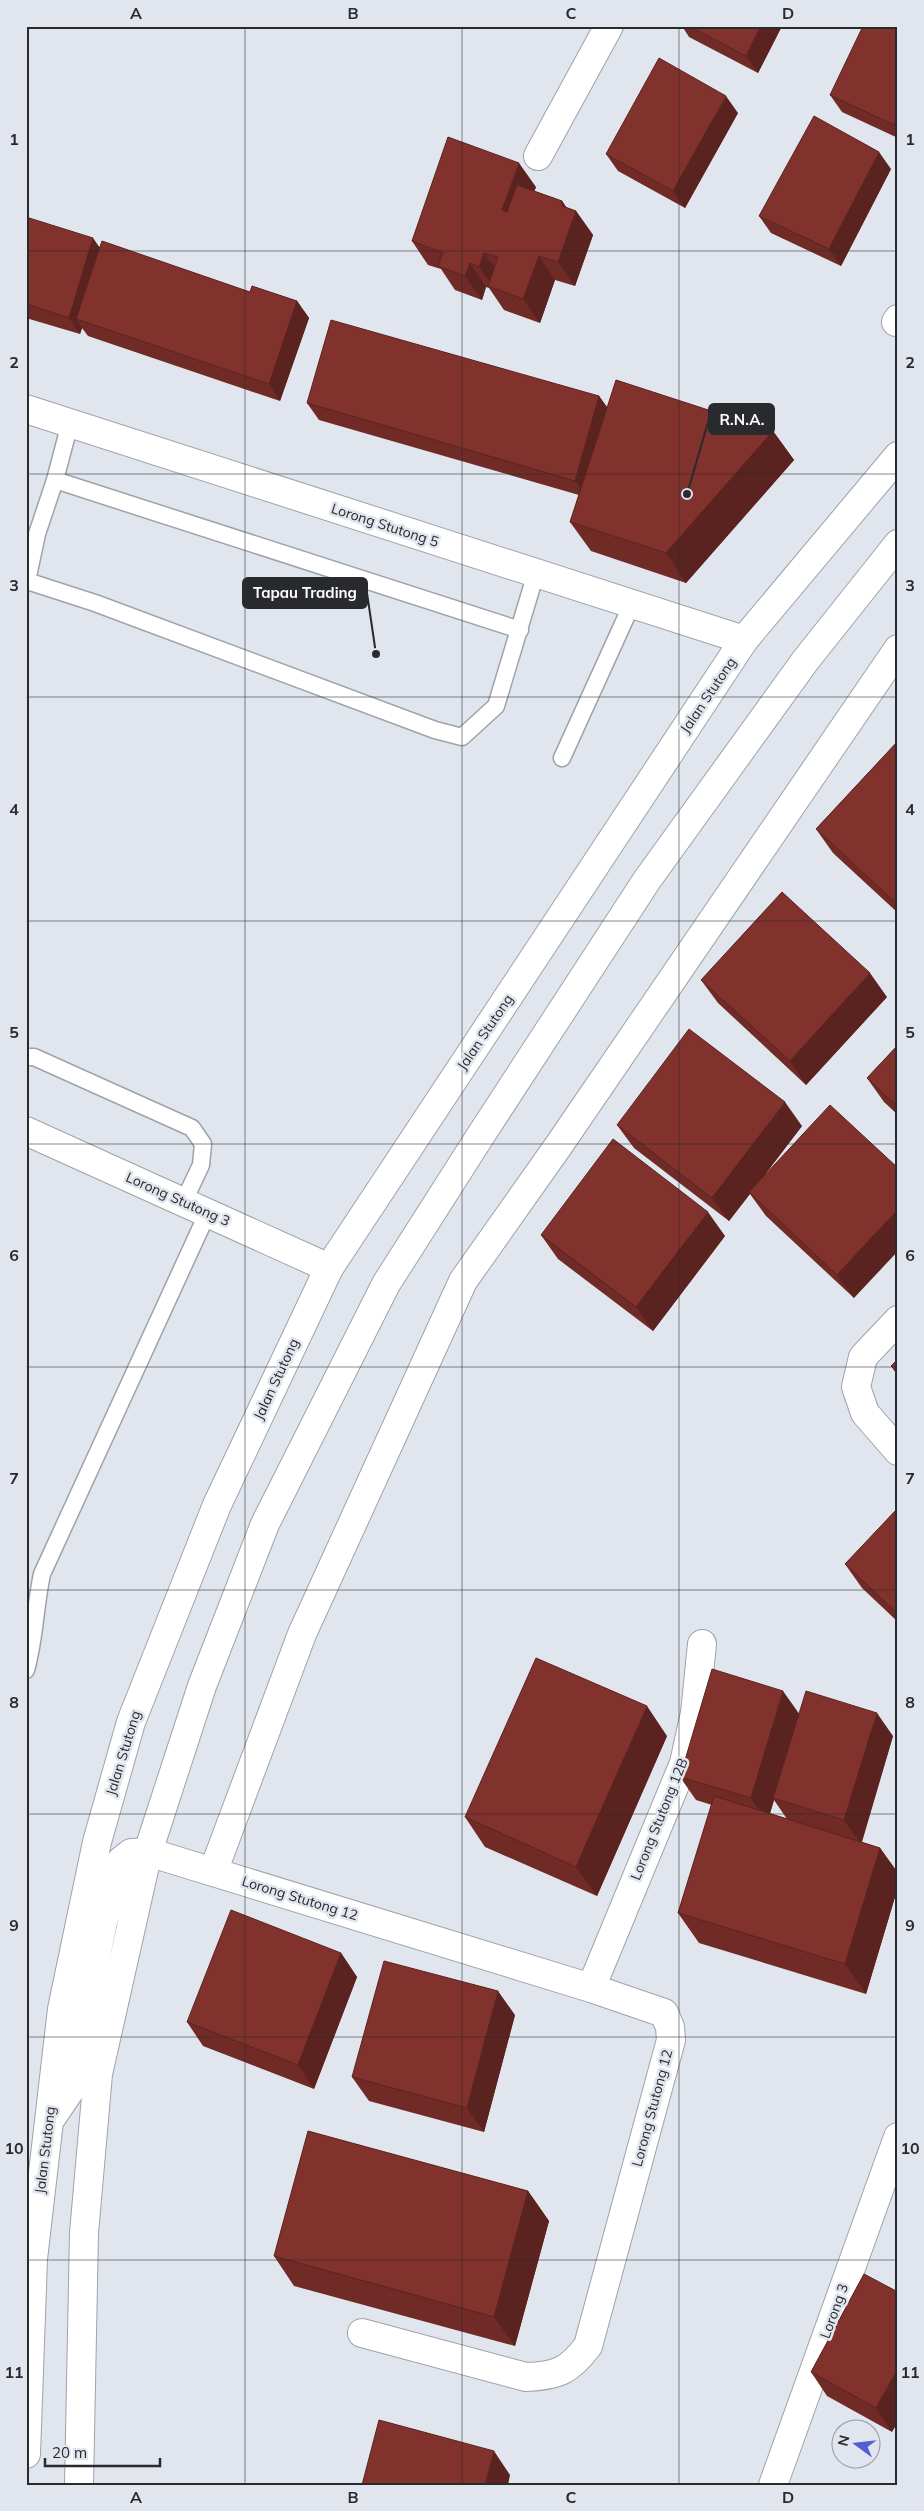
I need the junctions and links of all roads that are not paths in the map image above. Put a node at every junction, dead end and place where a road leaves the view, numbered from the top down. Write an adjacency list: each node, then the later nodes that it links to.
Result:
1 (609, 26): 2 (main road)
2 (538, 156)
3 (26, 409): 4 (main road, Lorong Stutong 5)
4 (70, 423): 6 (lane); 8 (main road, Lorong Stutong 5)
5 (898, 456): 11 (main road, Jalan Stutong)
6 (55, 480): 10 (lane); 10 (lane)
7 (898, 544): 22 (main road)
8 (536, 573): 9 (main road, Lorong Stutong 5); 10 (lane)
9 (632, 604): 11 (main road, Lorong Stutong 5); 13 (lane)
10 (520, 630)
11 (744, 640): 17 (main road, Jalan Stutong)
12 (898, 649): 23 (main road)
13 (562, 758)
14 (26, 1058): 16 (lane)
15 (26, 1131): 16 (main road, Lorong Stutong 3)
16 (196, 1206): 17 (main road, Lorong Stutong 3); 21 (lane)
17 (328, 1268): 25 (main road, Jalan Stutong)
18 (898, 1320): 19 (main road)
19 (898, 1451)
20 (702, 1644): 24 (main road, Lorong Stutong 12B)
21 (26, 1670)
22 (148, 1852): 23 (main road, Lorong Stutong 12); 25 (main road); 31 (main road)
23 (213, 1872): 24 (main road, Lorong Stutong 12)
24 (590, 1988): 28 (main road, Lorong Stutong 12)
25 (48, 2123): 27 (main road, Jalan Stutong)
26 (898, 2137): 32 (main road, Lorong 3)
27 (28, 2333): 29 (main road, Jalan Stutong)
28 (362, 2333)
29 (27, 2381): 30 (main road, Jalan Stutong)
30 (26, 2454)
31 (79, 2485)
32 (773, 2485)

